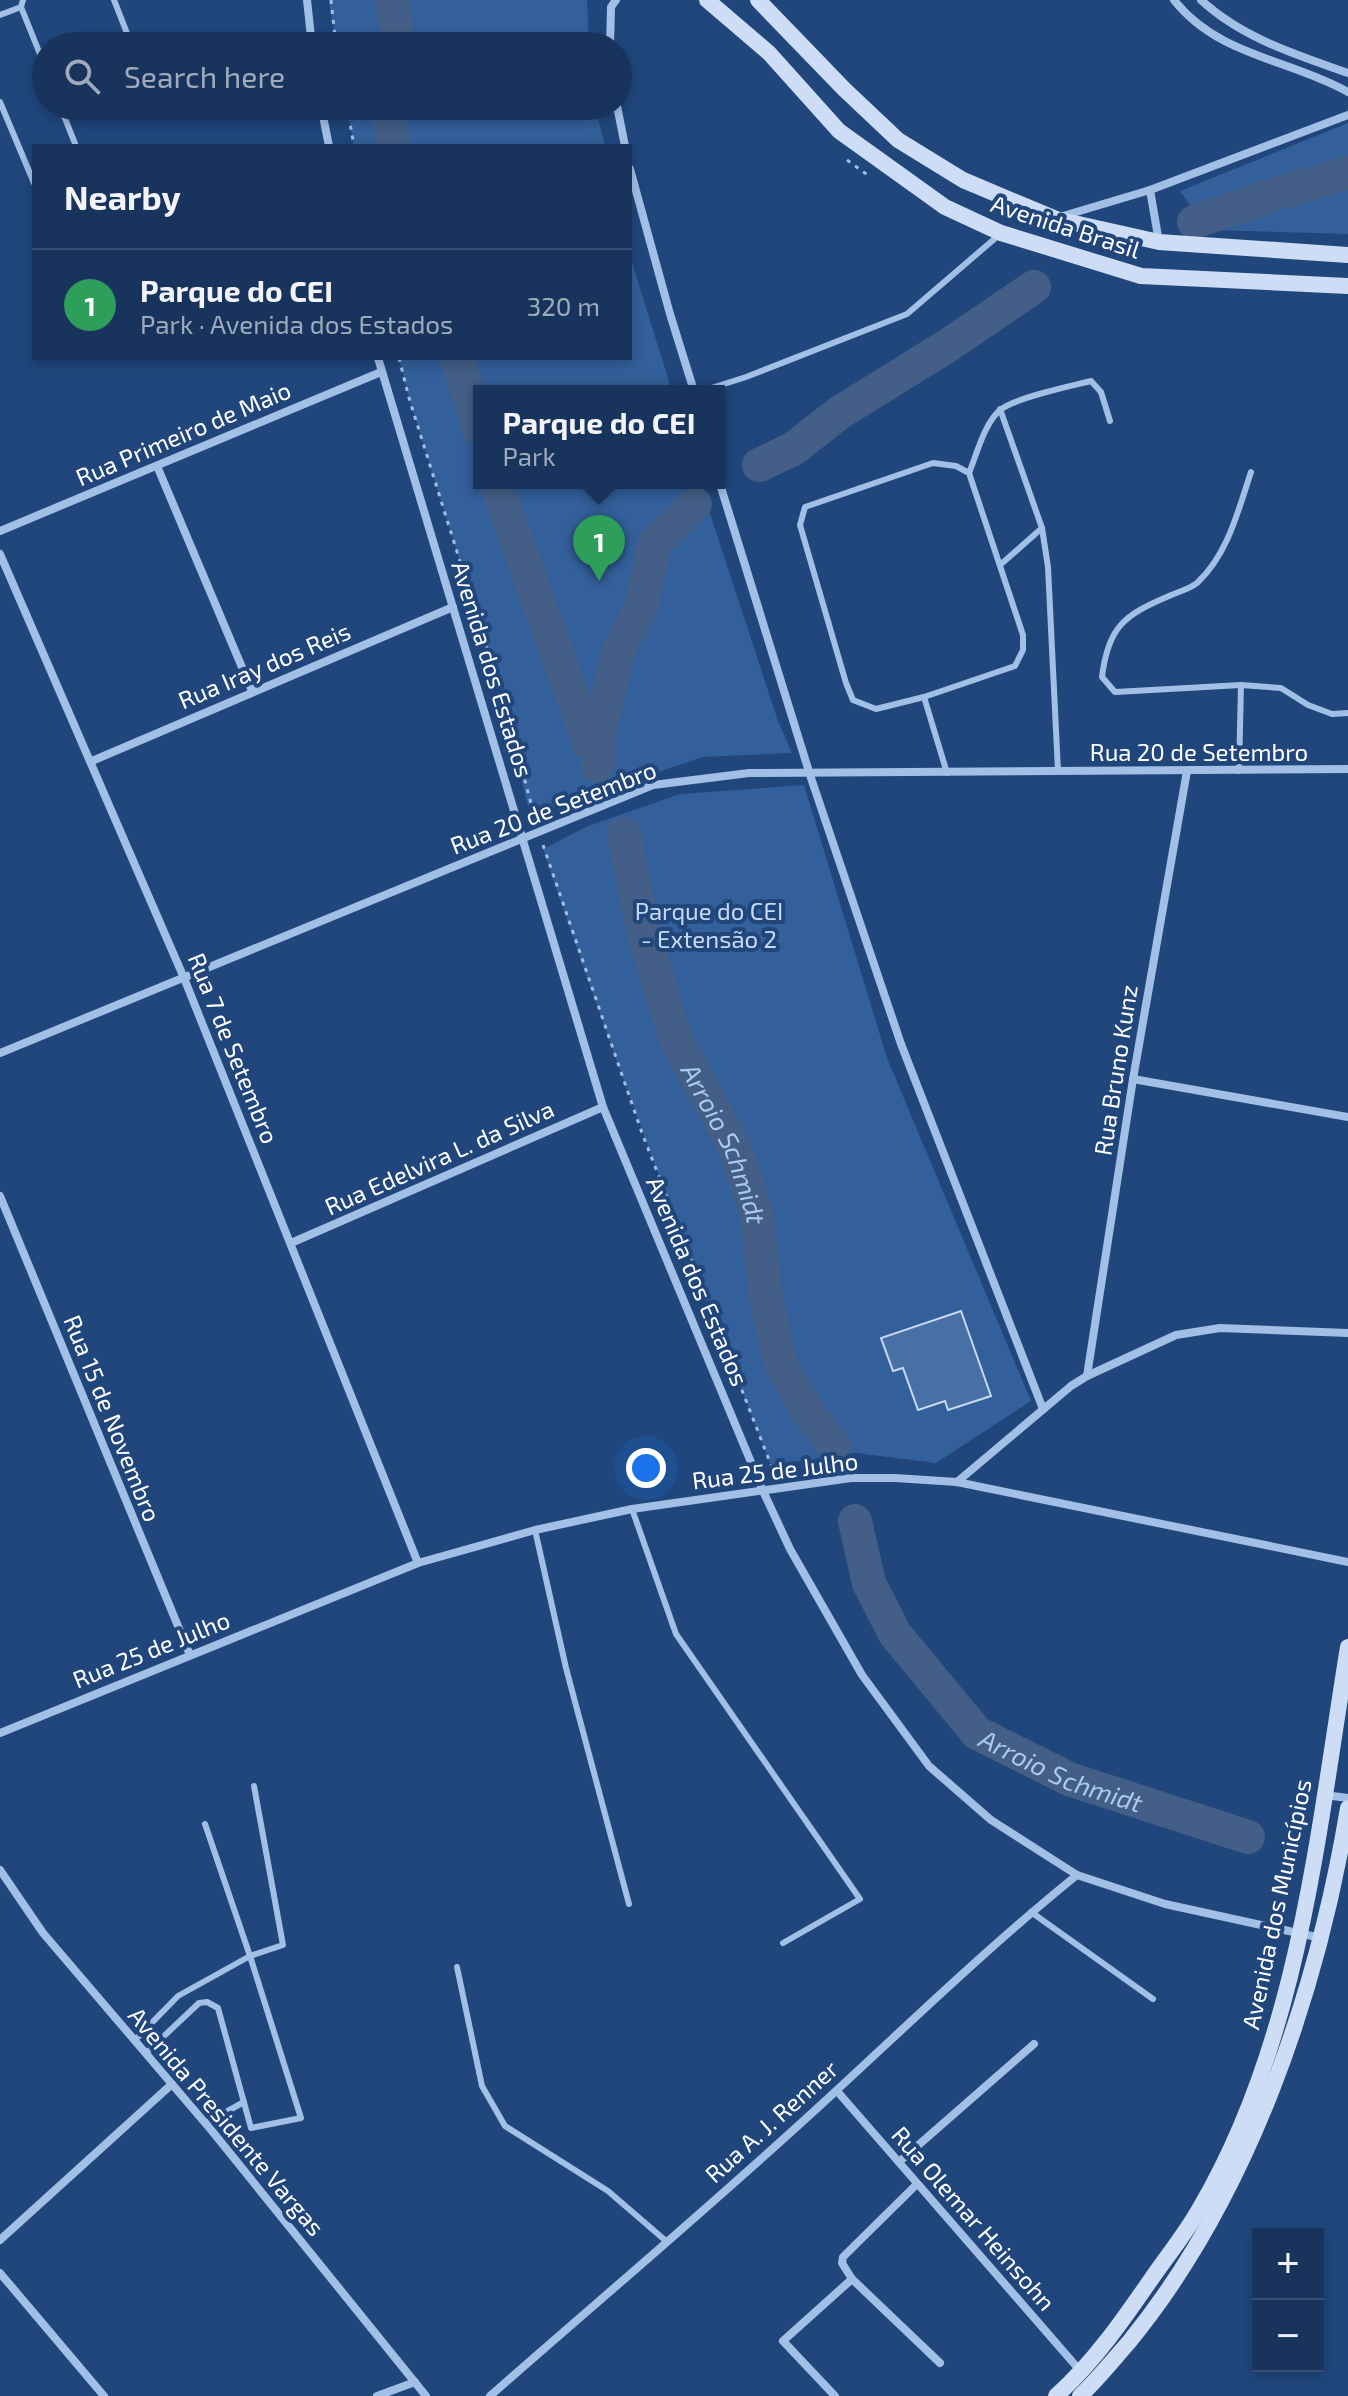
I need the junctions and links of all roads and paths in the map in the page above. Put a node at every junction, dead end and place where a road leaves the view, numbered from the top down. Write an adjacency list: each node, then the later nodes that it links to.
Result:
1 (114, 0): 12 (lane)
2 (307, 0): 13 (street)
3 (331, 0): 14 (path)
4 (616, 0): 15 (street)
5 (707, 0): 32 (main road, Avenida Brasil)
6 (758, 0): 31 (main road, Avenida Brasil)
7 (1174, 0): 17 (street)
8 (1201, 0): 16 (street)
9 (22, 3): 10 (lane); 11 (lane)
10 (0, 15)
11 (33, 32)
12 (127, 32)
13 (310, 32)
14 (334, 32)
15 (610, 32)
16 (1348, 73)
17 (1348, 92)
18 (0, 102): 29 (lane)
19 (1348, 115): 30 (street)
20 (66, 120): 24 (lane)
21 (324, 120): 25 (street)
22 (349, 120): 26 (path)
23 (620, 120): 27 (street)
24 (75, 144)
25 (329, 144)
26 (354, 144)
27 (625, 144)
28 (632, 176): 39 (street)
29 (32, 178)
30 (1150, 190): 31 (street); 33 (street)
31 (1056, 219): 33 (main road, Avenida Brasil)
32 (1001, 233): 35 (main road, Avenida Brasil); 40 (lane)
33 (1159, 242): 34 (main road, Avenida Brasil)
34 (1348, 255)
35 (1348, 286)
36 (378, 360): 38 (street, Avenida dos Estados)
37 (400, 360): 63 (path)
38 (381, 372): 43 (street, Rua Primeiro de Maio); 51 (street, Avenida dos Estados)
39 (692, 385)
40 (720, 385)
41 (1000, 409): 42 (lane); 45 (lane); 47 (lane)
42 (1110, 421)
43 (157, 466): 48 (street, Rua Primeiro de Maio); 53 (street)
44 (1251, 472): 52 (lane)
45 (969, 473): 50 (lane); 54 (lane)
46 (721, 489): 62 (street)
47 (1042, 528): 50 (lane); 58 (lane)
48 (0, 531)
49 (0, 554): 56 (street, Rua 7 de Setembro)
50 (1000, 565): 54 (lane)
51 (453, 607): 53 (street, Rua Iray dos Reis); 64 (street, Avenida dos Estados)
52 (1241, 685): 55 (lane); 60 (lane)
53 (252, 691): 56 (street, Rua Iray dos Reis)
54 (924, 697): 61 (lane)
55 (1348, 713)
56 (92, 761): 65 (street, Rua 7 de Setembro)
57 (1348, 769): 60 (street, Rua 20 de Setembro)
58 (1058, 771): 59 (street, Rua 20 de Setembro); 61 (street, Rua 20 de Setembro)
59 (1187, 771): 60 (street, Rua 20 de Setembro); 67 (street, Rua Bruno Kunz)
60 (1239, 771)
61 (947, 773): 62 (street, Rua 20 de Setembro)
62 (810, 775): 63 (street, Rua 20 de Setembro); 74 (street)
63 (538, 831): 64 (street, Rua 20 de Setembro); 75 (path)
64 (523, 837): 65 (street, Rua 20 de Setembro); 68 (street, Avenida dos Estados)
65 (184, 978): 66 (street, Rua 20 de Setembro); 71 (street, Rua 7 de Setembro)
66 (0, 1053)
67 (1133, 1079): 69 (street); 73 (street, Rua Bruno Kunz)
68 (603, 1107): 71 (street, Rua Edelvira L. da Silva); 77 (street, Avenida dos Estados)
69 (1348, 1117)
70 (0, 1196): 83 (street, Rua 15 de Novembro)
71 (291, 1243): 81 (street, Rua 7 de Setembro)
72 (1348, 1331): 73 (street)
73 (1087, 1376): 74 (street)
74 (1043, 1409): 76 (street)
75 (771, 1465)
76 (957, 1482): 77 (street, Rua 25 de Julho); 80 (street, Rua 25 de Julho)
77 (763, 1491): 78 (street, Rua 25 de Julho); 91 (street, Avenida dos Estados)
78 (632, 1509): 79 (street, Rua 25 de Julho); 96 (lane)
79 (535, 1530): 81 (street, Rua 25 de Julho); 92 (lane)
80 (1348, 1562)
81 (418, 1563): 83 (street, Rua 25 de Julho)
82 (1348, 1647): 86 (main road, Avenida dos Municípios)
83 (190, 1655): 84 (street, Rua 25 de Julho)
84 (0, 1733)
85 (254, 1786): 97 (lane)
86 (1324, 1794): 87 (street); 94 (main road, Avenida dos Municípios)
87 (1348, 1798)
88 (1348, 1808): 95 (main road, Avenida dos Municípios)
89 (205, 1824): 97 (lane)
90 (0, 1870): 100 (street, Avenida Presidente Vargas)
91 (1077, 1875): 93 (street, Rua A. J. Renner); 94 (street, Avenida dos Estados)
92 (629, 1904)
93 (1031, 1912): 99 (lane); 104 (street, Rua A. J. Renner)
94 (1299, 1933): 95 (street, Avenida dos Estados); 114 (main road, Avenida dos Municípios)
95 (1322, 1938): 116 (main road, Avenida dos Municípios)
96 (783, 1943)
97 (250, 1956): 100 (lane); 105 (lane)
98 (457, 1967): 110 (lane)
99 (1153, 1999)
100 (135, 2040): 102 (street, Avenida Presidente Vargas)
101 (1034, 2044): 107 (street)
102 (146, 2053): 103 (street, Avenida Presidente Vargas); 105 (lane)
103 (172, 2084): 106 (street, Avenida Presidente Vargas); 109 (street)
104 (837, 2091): 107 (street, Rua Olemar Heinsohn); 110 (street, Rua A. J. Renner)
105 (244, 2102): 106 (lane)
106 (206, 2123): 115 (street, Avenida Presidente Vargas)
107 (899, 2162): 108 (street, Rua Olemar Heinsohn)
108 (917, 2184): 112 (street); 114 (street, Rua Olemar Heinsohn)
109 (0, 2240)
110 (666, 2241): 120 (street, Rua A. J. Renner)
111 (0, 2273): 117 (street)
112 (852, 2279): 113 (street); 121 (street)
113 (940, 2363)
114 (1080, 2372): 116 (street, Rua Olemar Heinsohn); 122 (main road, Avenida dos Municípios)
115 (415, 2382): 118 (street); 119 (street, Avenida Presidente Vargas)
116 (1095, 2383): 123 (main road, Avenida dos Municípios)
117 (104, 2396)
118 (377, 2396)
119 (426, 2396)
120 (490, 2396)
121 (835, 2396)
122 (1056, 2396)
123 (1080, 2396)

